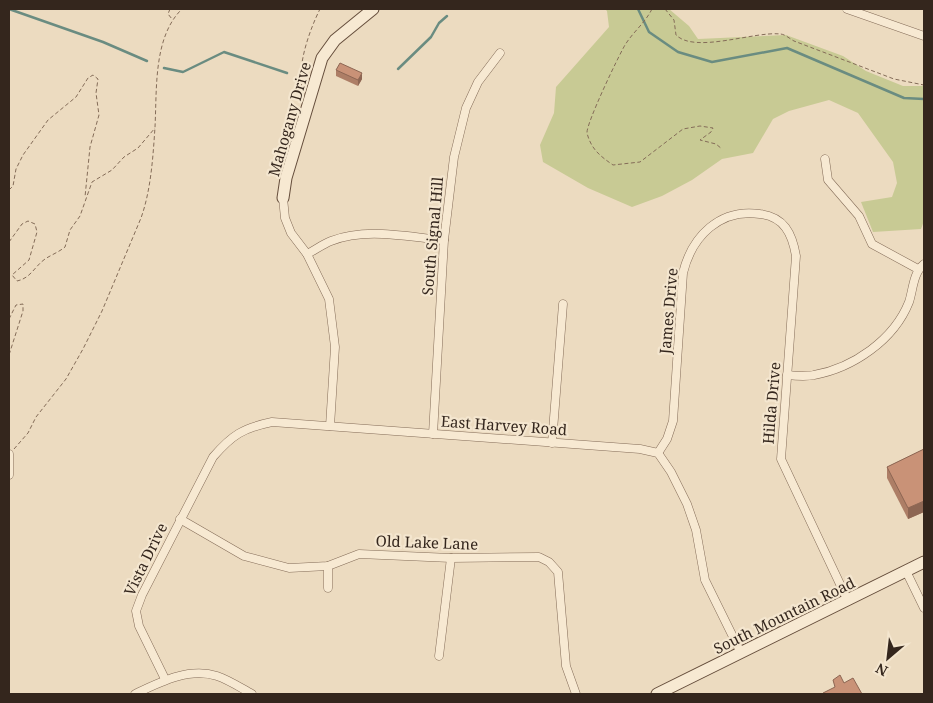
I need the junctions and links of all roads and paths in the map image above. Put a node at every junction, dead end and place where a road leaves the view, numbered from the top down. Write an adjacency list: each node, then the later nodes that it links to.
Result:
1 (170, 9): 8 (path)
2 (182, 9): 8 (path)
3 (320, 9): 12 (path)
4 (373, 9): 12 (street, Mahogany Drive)
5 (652, 9): 14 (path)
6 (665, 9): 11 (path)
7 (847, 9): 9 (street)
8 (173, 20): 13 (path)
9 (924, 36)
10 (500, 53): 20 (street, South Signal Hill)
11 (924, 85)
12 (311, 96): 18 (street, Mahogany Drive)
13 (155, 127): 17 (path); 34 (path)
14 (722, 149)
15 (825, 159): 23 (street)
16 (9, 190): 17 (path)
17 (86, 198): 24 (path)
18 (283, 198): 22 (street, Mahogany Drive)
19 (785, 224): 29 (street, Hilda Drive); 33 (street, James Drive)
20 (444, 240): 22 (street); 31 (street, South Signal Hill)
21 (9, 242): 24 (path)
22 (307, 254): 30 (street, Mahogany Drive)
23 (921, 266): 29 (street)
24 (12, 276): 25 (path)
25 (9, 278)
26 (563, 304): 32 (street)
27 (9, 319): 28 (path)
28 (9, 355)
29 (787, 376): 42 (street, Hilda Drive)
30 (330, 426): 31 (street, East Harvey Road); 36 (street, East Harvey Road)
31 (433, 434): 32 (street, East Harvey Road)
32 (552, 443): 33 (street, East Harvey Road)
33 (658, 453): 46 (street)
34 (9, 454): 35 (street)
35 (9, 476)
36 (180, 519): 39 (street, Old Lake Lane); 45 (street, Vista Drive)
37 (451, 558): 39 (street, Old Lake Lane); 47 (street); 51 (street, Old Lake Lane)
38 (924, 562): 40 (street, South Mountain Road)
39 (328, 566): 41 (street)
40 (906, 571): 42 (street, South Mountain Road); 43 (street)
41 (328, 588)
42 (848, 600): 46 (street, South Mountain Road)
43 (924, 608)
44 (126, 610): 45 (street, Vista Drive)
45 (136, 610): 48 (street, Vista Drive)
46 (741, 653): 52 (street, South Mountain Road)
47 (439, 656)
48 (165, 680): 49 (street); 50 (street)
49 (135, 694)
50 (252, 694)
51 (576, 694)
52 (657, 694)

